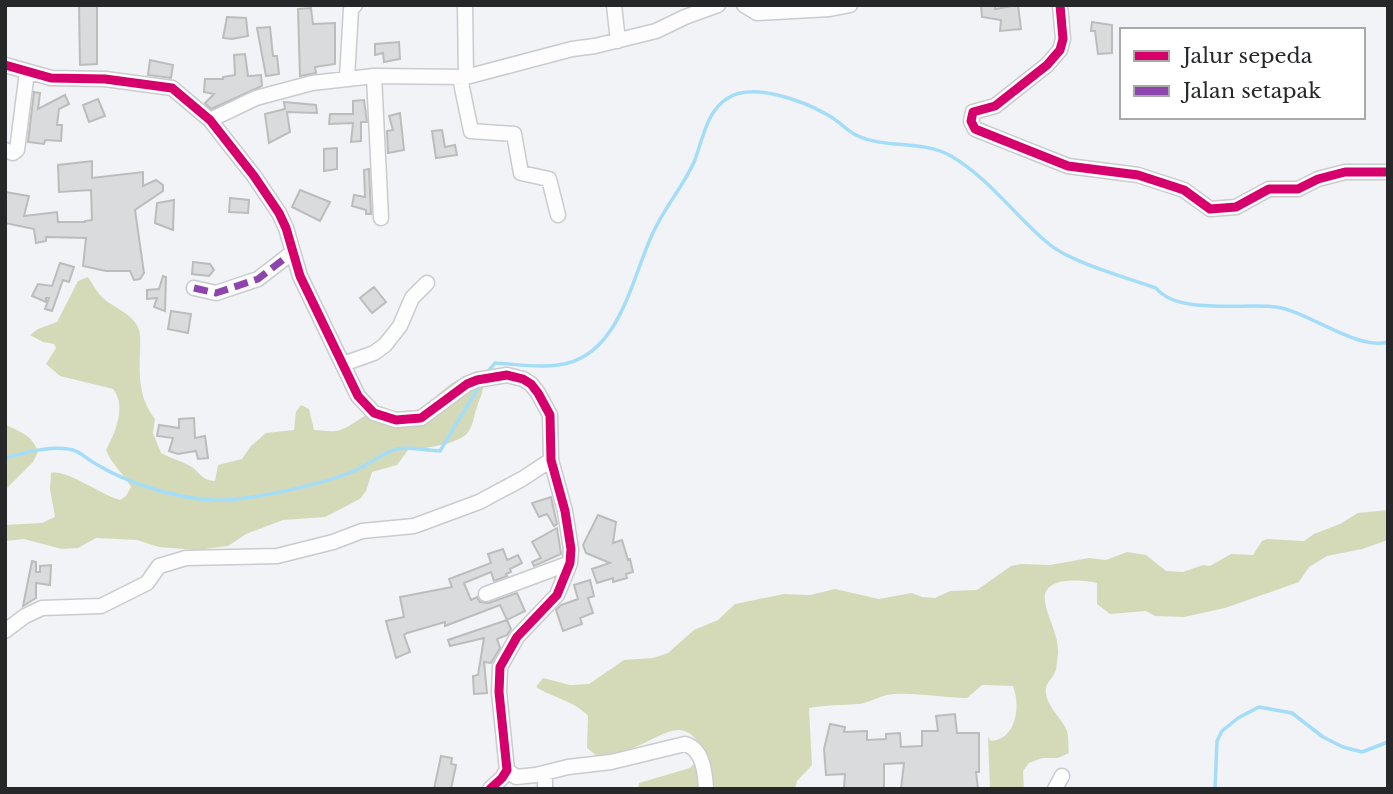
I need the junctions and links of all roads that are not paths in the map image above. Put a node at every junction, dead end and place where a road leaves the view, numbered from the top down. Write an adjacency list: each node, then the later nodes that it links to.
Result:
1 (355, 5): 14 (street)
2 (465, 5): 13 (street)
3 (614, 5): 9 (street)
4 (719, 5): 9 (street)
5 (744, 5): 8 (street)
6 (850, 5): 8 (street)
7 (1060, 5): 17 (street)
8 (830, 7)
9 (618, 41): 13 (street)
10 (5, 65): 11 (street)
11 (27, 72): 15 (street); 16 (street)
12 (374, 76): 13 (street); 14 (street); 19 (street)
13 (463, 77): 18 (street)
14 (347, 78): 15 (street)
15 (210, 120): 20 (street)
16 (5, 149)
17 (1388, 172)
18 (558, 215)
19 (381, 218)
20 (293, 252): 22 (street); 23 (street)
21 (428, 282): 23 (street)
22 (194, 288)
23 (343, 364): 24 (street)
24 (551, 460): 25 (street); 27 (street)
25 (570, 563): 26 (street); 28 (street)
26 (486, 594)
27 (5, 632)
28 (507, 770): 29 (street); 30 (street)
29 (545, 773): 31 (street); 32 (street)
30 (491, 789)
31 (545, 789)
32 (706, 789)

